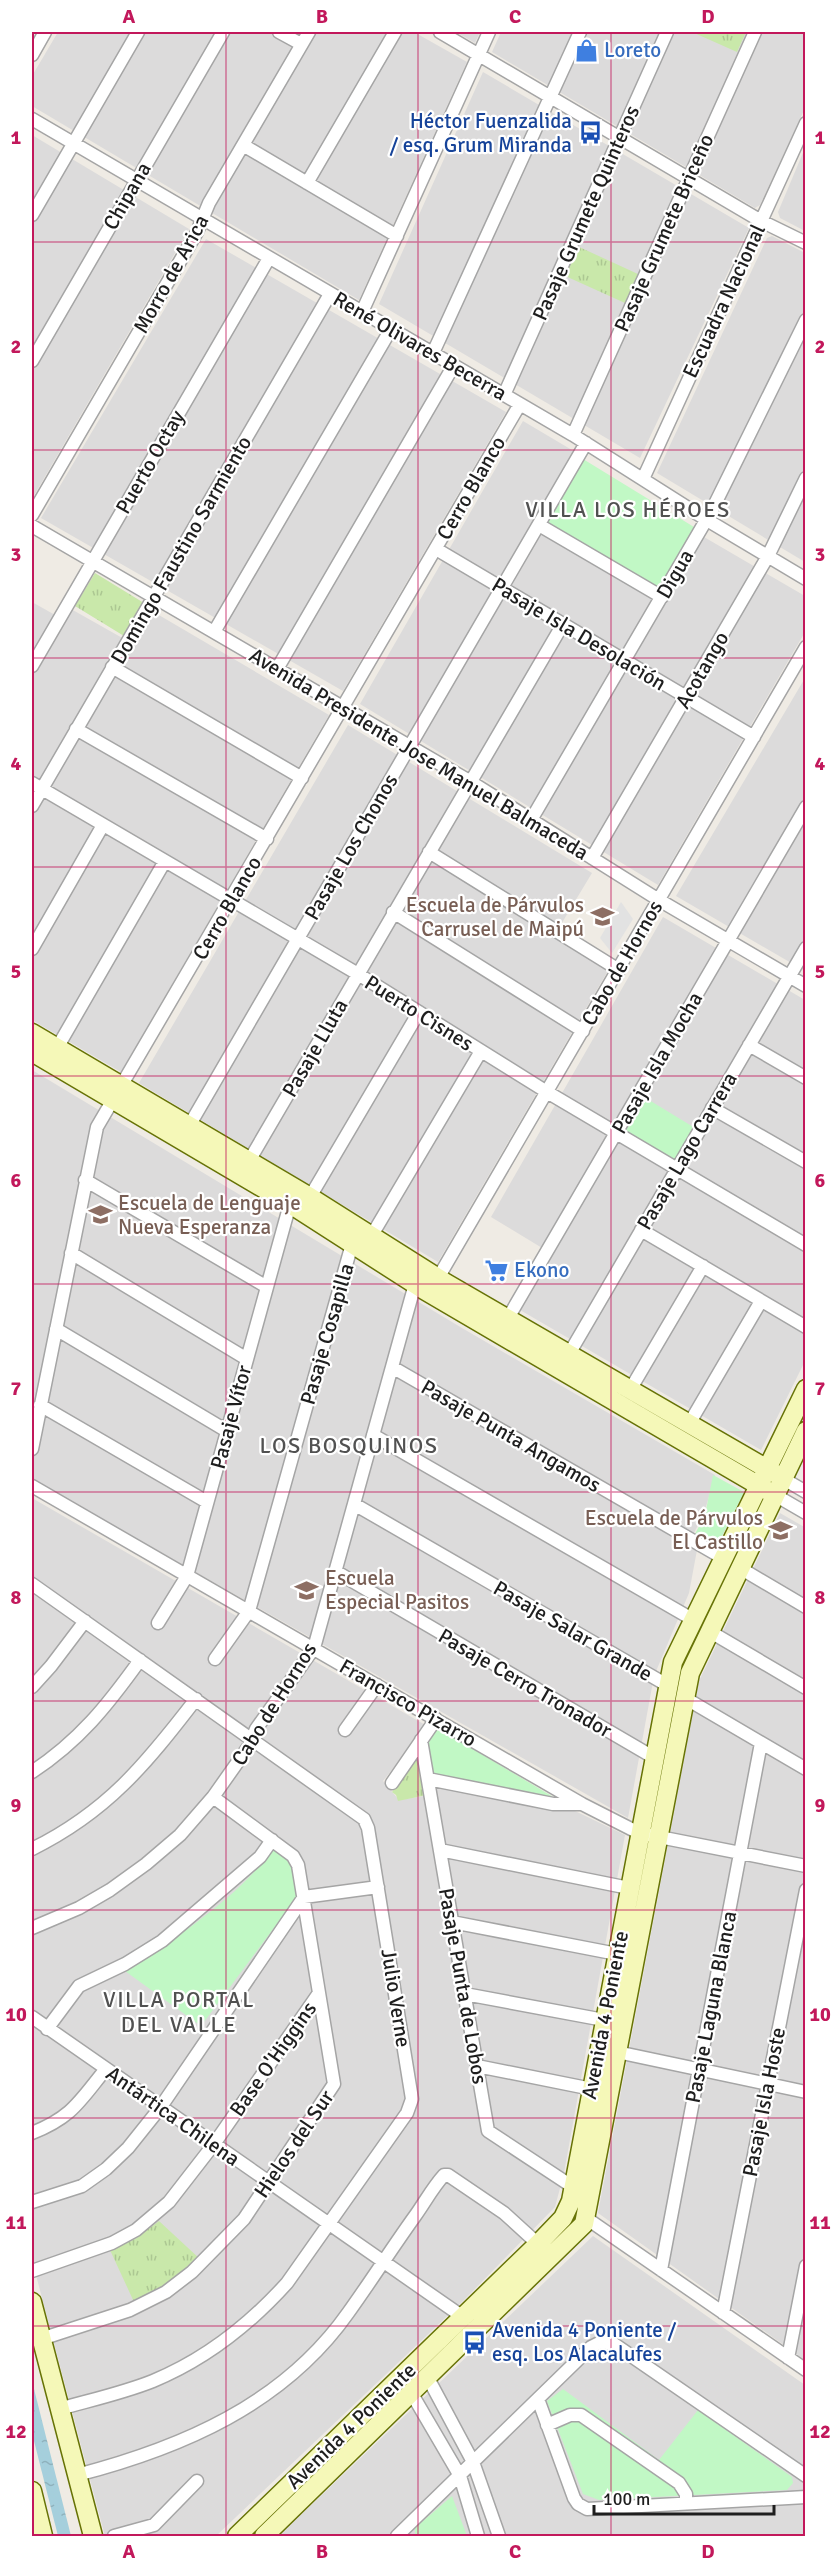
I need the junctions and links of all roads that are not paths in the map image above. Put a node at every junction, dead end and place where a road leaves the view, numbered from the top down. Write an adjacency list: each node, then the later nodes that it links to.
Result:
1 (45, 32): 14 (street)
2 (138, 32): 19 (street)
3 (224, 32): 22 (street, Chipana)
4 (279, 32): 12 (street)
5 (309, 32): 12 (street, Morro de Arica)
6 (396, 32): 23 (street)
7 (440, 32): 13 (street)
8 (489, 32): 13 (street)
9 (580, 32): 15 (street)
10 (667, 32): 18 (street, Pasaje Grumete Quinteros)
11 (755, 32): 21 (street, Pasaje Grumete Briceño)
12 (301, 44): 20 (street, Morro de Arica)
13 (479, 54): 15 (street); 27 (street)
14 (32, 55)
15 (550, 96): 18 (street); 34 (street)
16 (32, 119): 19 (street, René Olivares Becerra)
17 (806, 123): 26 (street, Escuadra Nacional)
18 (620, 137): 21 (street); 37 (street, Pasaje Grumete Quinteros)
19 (73, 144): 22 (street, René Olivares Becerra); 24 (street)
20 (243, 145): 23 (street); 25 (street, Morro de Arica)
21 (689, 178): 26 (street); 39 (street, Pasaje Grumete Briceño)
22 (136, 181): 25 (street, René Olivares Becerra); 35 (street, Chipana)
23 (307, 183): 27 (street)
24 (32, 215)
25 (204, 220): 29 (street, René Olivares Becerra); 43 (street, Morro de Arica)
26 (761, 221): 28 (street); 42 (street, Escuadra Nacional)
27 (397, 236): 31 (street)
28 (806, 243)
29 (269, 258): 30 (street, René Olivares Becerra); 49 (street, Puerto Octay)
30 (330, 294): 31 (street, René Olivares Becerra); 52 (street, Domingo Faustino Sarmiento)
31 (362, 312): 33 (street, René Olivares Becerra)
32 (806, 320): 44 (street, Digua)
33 (391, 329): 34 (street, René Olivares Becerra); 55 (street)
34 (433, 353): 36 (street, René Olivares Becerra)
35 (32, 361)
36 (454, 365): 37 (street, René Olivares Becerra); 60 (street)
37 (504, 395): 38 (street, René Olivares Becerra)
38 (520, 404): 39 (street, René Olivares Becerra); 47 (street, Cerro Blanco)
39 (573, 435): 40 (street, René Olivares Becerra)
40 (586, 443): 42 (street, René Olivares Becerra); 45 (street, Pasaje Los Chonos)
41 (806, 478): 48 (street, Acotango)
42 (643, 479): 44 (street, René Olivares Becerra)
43 (32, 515)
44 (707, 520): 48 (street, René Olivares Becerra); 53 (street, Digua)
45 (539, 525): 51 (street, Pasaje Los Chonos); 53 (street)
46 (32, 526): 49 (street, Avenida Presidente Jose Manuel Balmaceda)
47 (436, 549): 51 (street, Pasaje Isla Desolación); 62 (street, Cerro Blanco)
48 (768, 556): 50 (street, René Olivares Becerra); 61 (street, Acotango)
49 (92, 561): 52 (street, Avenida Presidente Jose Manuel Balmaceda); 58 (street, Puerto Octay)
50 (806, 579)
51 (502, 588): 54 (street, Pasaje Isla Desolación); 65 (street, Pasaje Los Chonos)
52 (153, 597): 55 (street, Avenida Presidente Jose Manuel Balmaceda); 59 (street, Domingo Faustino Sarmiento)
53 (662, 597): 57 (street, Digua)
54 (563, 624): 57 (street, Pasaje Isla Desolación); 67 (street, Pasaje Lluta)
55 (214, 632): 60 (street, Avenida Presidente Jose Manuel Balmaceda)
56 (806, 647): 64 (street, Cabo de Hornos)
57 (624, 660): 61 (street, Pasaje Isla Desolación); 71 (street, Digua)
58 (32, 666)
59 (112, 668): 63 (street, Domingo Faustino Sarmiento); 66 (street)
60 (277, 669): 62 (street, Avenida Presidente Jose Manuel Balmaceda)
61 (686, 697): 64 (street, Pasaje Isla Desolación); 75 (street, Acotango)
62 (344, 707): 65 (street, Avenida Presidente Jose Manuel Balmaceda); 66 (street, Cerro Blanco)
63 (76, 729): 68 (street, Domingo Faustino Sarmiento); 73 (street)
64 (754, 737): 78 (street, Cabo de Hornos)
65 (410, 746): 67 (street, Avenida Presidente Jose Manuel Balmaceda); 80 (street, Pasaje Los Chonos)
66 (302, 778): 73 (street, Cerro Blanco)
67 (471, 782): 71 (street, Avenida Presidente Jose Manuel Balmaceda); 74 (street, Pasaje Lluta)
68 (36, 786): 69 (street, Domingo Faustino Sarmiento); 72 (street, Puerto Cisnes)
69 (32, 806)
70 (806, 807): 81 (street, Pasaje Isla Mocha)
71 (531, 820): 75 (street, Avenida Presidente Jose Manuel Balmaceda)
72 (103, 825): 76 (street, Puerto Cisnes); 83 (street)
73 (267, 839): 77 (street, Cerro Blanco)
74 (429, 852): 79 (street, Pasaje Lluta); 84 (street)
75 (592, 858): 78 (street, Avenida Presidente Jose Manuel Balmaceda)
76 (165, 861): 77 (street, Puerto Cisnes); 92 (street)
77 (232, 899): 80 (street, Puerto Cisnes); 97 (street, Cerro Blanco)
78 (659, 900): 81 (street, Avenida Presidente Jose Manuel Balmaceda); 84 (street, Cabo de Hornos)
79 (393, 912): 85 (street, Pasaje Lluta); 89 (street)
80 (298, 939): 85 (street, Puerto Cisnes); 99 (street, Pasaje Los Chonos)
81 (728, 940): 86 (street, Avenida Presidente Jose Manuel Balmaceda); 100 (street, Pasaje Isla Mocha)
82 (806, 948): 86 (street, Pasaje Lago Carrera)
83 (32, 949)
84 (618, 970): 89 (street, Cabo de Hornos)
85 (358, 974): 88 (street, Puerto Cisnes); 101 (street, Pasaje Lluta)
86 (789, 976): 87 (street, Avenida Presidente Jose Manuel Balmaceda); 91 (street, Pasaje Lago Carrera)
87 (806, 986)
88 (419, 1012): 93 (street, Puerto Cisnes); 105 (street)
89 (583, 1031): 96 (street, Cabo de Hornos)
90 (32, 1033): 92 (street)
91 (749, 1045): 95 (street); 98 (street, Pasaje Lago Carrera)
92 (57, 1048): 97 (street)
93 (480, 1051): 96 (street, Puerto Cisnes); 108 (street)
94 (32, 1056): 97 (street)
95 (806, 1078)
96 (547, 1092): 100 (street, Puerto Cisnes); 113 (street, Cabo de Hornos)
97 (117, 1094): 99 (street); 104 (street, Cerro Blanco); 106 (street)
98 (712, 1108): 102 (street); 103 (street, Pasaje Lago Carrera)
99 (189, 1126): 101 (street)
100 (616, 1133): 103 (street, Puerto Cisnes); 117 (street, Pasaje Isla Mocha)
101 (249, 1161): 105 (street)
102 (806, 1162)
103 (677, 1169): 107 (street, Pasaje Lago Carrera); 110 (street, Puerto Cisnes)
104 (85, 1180): 111 (street, Cerro Blanco); 115 (street)
105 (310, 1197): 108 (street)
106 (290, 1204): 109 (street); 115 (street, Pasaje Vítor)
107 (641, 1230): 112 (street); 120 (street, Pasaje Lago Carrera)
108 (372, 1235): 113 (street)
109 (352, 1244): 114 (street); 143 (street, Pasaje Cosapilla)
110 (806, 1245)
111 (71, 1253): 119 (street, Cerro Blanco); 121 (street)
112 (703, 1266): 116 (street); 124 (street)
113 (438, 1278): 117 (street)
114 (415, 1284): 122 (street, Cabo de Hornos); 131 (street)
115 (267, 1287): 121 (street, Pasaje Vítor)
116 (761, 1301): 118 (street); 126 (street)
117 (508, 1318): 120 (street)
118 (806, 1327)
119 (56, 1329): 125 (street, Cerro Blanco); 127 (street)
120 (569, 1354): 124 (street)
121 (247, 1359): 127 (street, Pasaje Vítor)
122 (392, 1367): 129 (street, Cabo de Hornos); 137 (street, Pasaje Punta Angamos)
123 (806, 1389): 131 (street, Avenida 4 Poniente)
124 (630, 1390): 126 (street)
125 (40, 1405): 130 (street, Cerro Blanco); 134 (street)
126 (689, 1424): 131 (street)
127 (227, 1431): 134 (street, Pasaje Vítor)
128 (806, 1431): 131 (street, Avenida 4 Poniente)
129 (373, 1435): 135 (street, Cabo de Hornos); 144 (street)
130 (32, 1449)
131 (771, 1482): 133 (street); 136 (street); 137 (street, Avenida 4 Poniente); 138 (street, Avenida 4 Poniente)
132 (32, 1486): 140 (street, Francisco Pizarro)
133 (806, 1492)
134 (207, 1502): 140 (street, Pasaje Vítor)
135 (354, 1503): 139 (street, Cabo de Hornos); 152 (street, Pasaje Salar Grande)
136 (806, 1513)
137 (723, 1558): 144 (street, Avenida 4 Poniente)
138 (740, 1568): 142 (street); 147 (street, Avenida 4 Poniente)
139 (335, 1571): 148 (street, Cabo de Hornos); 162 (street, Pasaje Cerro Tronador)
140 (187, 1576): 143 (street, Francisco Pizarro); 146 (street, Pasaje Vítor)
141 (32, 1584): 145 (street, Julio Verne)
142 (806, 1607)
143 (249, 1611): 148 (street, Francisco Pizarro); 149 (street, Pasaje Cosapilla)
144 (692, 1619): 152 (street, Avenida 4 Poniente)
145 (85, 1621): 150 (street, Julio Verne); 153 (street)
146 (158, 1623)
147 (709, 1631): 154 (street); 155 (street, Avenida 4 Poniente)
148 (314, 1648): 151 (street, Francisco Pizarro); 159 (street, Cabo de Hornos)
149 (215, 1659)
150 (140, 1660): 156 (street, Julio Verne); 164 (street)
151 (377, 1685): 157 (street, Francisco Pizarro); 158 (street)
152 (667, 1685): 162 (street, Avenida 4 Poniente)
153 (32, 1687)
154 (806, 1688)
155 (685, 1698): 161 (street); 170 (street, Avenida 4 Poniente)
156 (196, 1699): 159 (street, Julio Verne); 172 (street)
157 (436, 1719): 160 (street); 168 (street, Francisco Pizarro)
158 (345, 1730)
159 (252, 1739): 167 (street, Cabo de Hornos); 176 (street, Julio Verne)
160 (422, 1740): 165 (street, Pasaje Punta de Lobos); 166 (street)
161 (761, 1743): 163 (street); 174 (street, Pasaje Laguna Blanca)
162 (653, 1757): 169 (street, Avenida 4 Poniente)
163 (806, 1769)
164 (32, 1772)
165 (428, 1779): 168 (street); 173 (street, Pasaje Punta de Lobos)
166 (392, 1783)
167 (213, 1797): 171 (street, Hielos del Sur); 181 (street, Cabo de Hornos)
168 (582, 1804): 169 (street, Francisco Pizarro)
169 (639, 1833): 170 (street, Francisco Pizarro); 177 (street, Avenida 4 Poniente)
170 (658, 1837): 174 (street, Francisco Pizarro); 188 (street, Avenida 4 Poniente)
171 (272, 1840): 179 (street, Hielos del Sur); 187 (street)
172 (32, 1849)
173 (440, 1850): 177 (street); 180 (street, Pasaje Punta de Lobos)
174 (740, 1854): 175 (street, Francisco Pizarro); 190 (street, Pasaje Laguna Blanca)
175 (806, 1866)
176 (378, 1887): 179 (street); 202 (street, Julio Verne)
177 (629, 1888): 182 (street, Avenida 4 Poniente)
178 (806, 1890): 192 (street, Pasaje Isla Hoste)
179 (304, 1897): 183 (street, Hielos del Sur); 195 (street)
180 (453, 1922): 182 (street); 184 (street, Pasaje Punta de Lobos)
181 (32, 1928)
182 (617, 1954): 186 (street, Avenida 4 Poniente)
183 (319, 1993): 197 (street, Base O'Higgins); 198 (street, Hielos del Sur)
184 (465, 1994): 186 (street); 189 (street, Pasaje Punta de Lobos)
185 (32, 2018): 187 (street, Antártica Chilena)
186 (604, 2020): 193 (street, Avenida 4 Poniente)
187 (47, 2029): 191 (street, Antártica Chilena)
188 (617, 2052): 190 (street); 201 (street, Avenida 4 Poniente)
189 (477, 2067): 193 (street); 199 (street, Pasaje Punta de Lobos)
190 (699, 2069): 192 (street); 206 (street, Pasaje Laguna Blanca)
191 (105, 2070): 195 (street, Antártica Chilena); 196 (street)
192 (768, 2084): 194 (street); 209 (street, Pasaje Isla Hoste)
193 (592, 2089): 199 (street, Avenida 4 Poniente)
194 (806, 2092)
195 (160, 2108): 197 (street, Antártica Chilena); 200 (street)
196 (32, 2133)
197 (214, 2144): 198 (street, Antártica Chilena); 207 (street, Base O'Higgins)
198 (269, 2182): 202 (street, Antártica Chilena); 211 (street, Hielos del Sur)
199 (573, 2187): 203 (street, Avenida 4 Poniente)
200 (32, 2202)
201 (586, 2218): 206 (street); 214 (street, Avenida 4 Poniente)
202 (329, 2224): 204 (street, Antártica Chilena); 217 (street, Julio Verne)
203 (538, 2244): 204 (street); 210 (street, Avenida 4 Poniente)
204 (382, 2262): 210 (street, Antártica Chilena); 222 (street)
205 (806, 2266): 212 (street)
206 (661, 2270): 209 (street)
207 (32, 2271)
208 (32, 2302): 211 (street)
209 (723, 2313): 212 (street)
210 (463, 2318): 233 (street, Avenida 4 Poniente)
211 (41, 2338): 217 (street)
212 (788, 2358): 213 (street)
213 (806, 2370)
214 (428, 2378): 215 (street, Avenida 4 Poniente); 220 (street)
215 (412, 2394): 223 (street); 234 (street, Avenida 4 Poniente)
216 (538, 2399): 218 (street); 219 (street); 221 (street)
217 (59, 2409): 222 (street)
218 (522, 2415): 219 (street); 220 (street)
219 (547, 2425): 228 (street); 228 (street)
220 (473, 2462): 223 (street); 237 (street)
221 (802, 2474): 226 (street)
222 (76, 2475): 231 (street)
223 (460, 2476): 229 (street); 236 (street)
224 (197, 2481): 232 (street)
225 (32, 2491): 230 (street)
226 (791, 2497): 227 (street); 228 (street)
227 (806, 2497)
228 (686, 2504)
229 (407, 2532): 235 (street)
230 (43, 2536)
231 (93, 2536)
232 (114, 2536)
233 (237, 2536)
234 (264, 2536)
235 (397, 2536)
236 (478, 2536)
237 (499, 2536)

